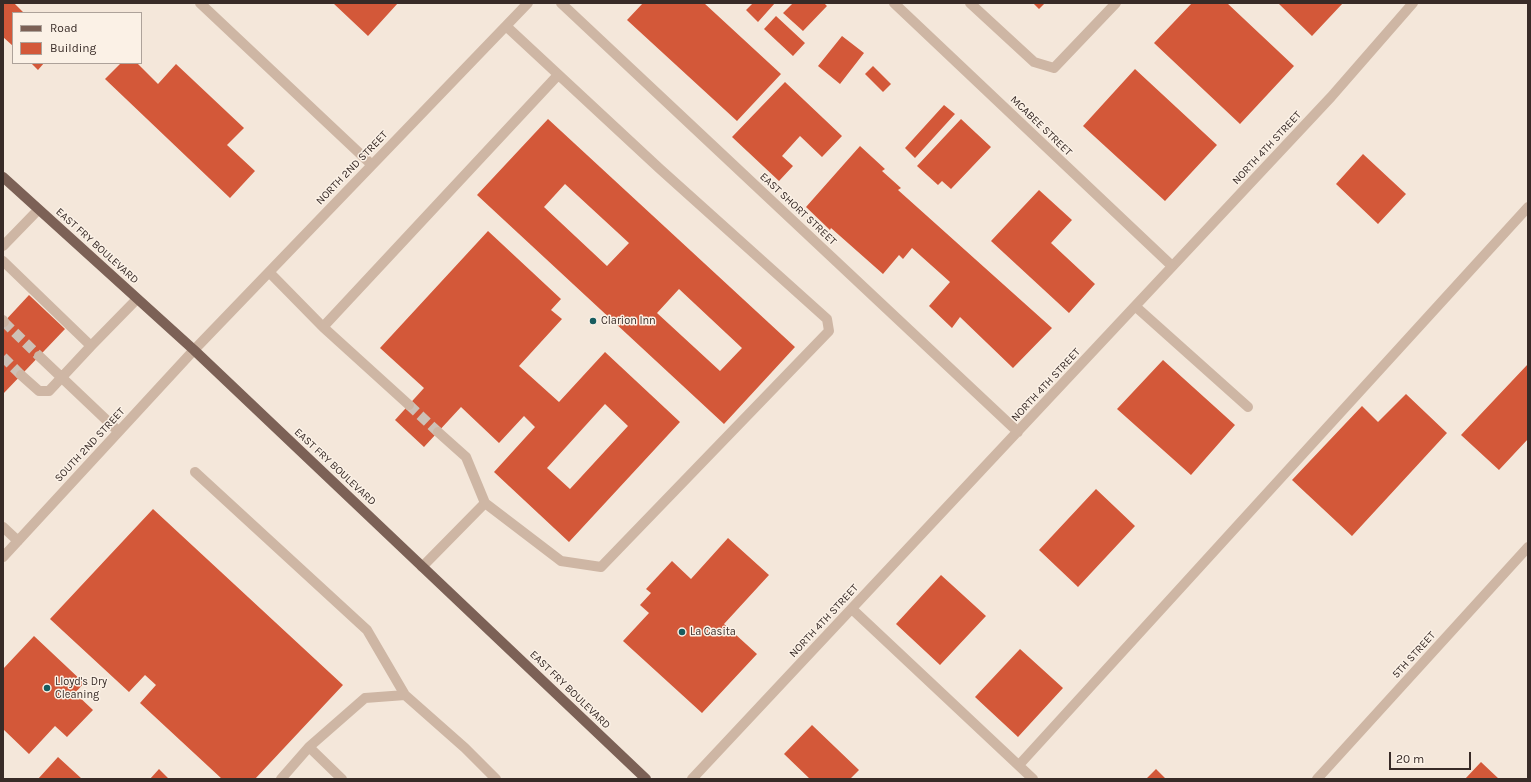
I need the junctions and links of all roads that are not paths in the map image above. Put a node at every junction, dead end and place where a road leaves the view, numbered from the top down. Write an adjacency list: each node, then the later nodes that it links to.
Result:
1 (528, 3): 8 (street, NORTH 2ND STREET)
2 (561, 3): 30 (street, EAST SHORT STREET)
3 (894, 3): 16 (street, MCABEE STREET)
4 (970, 3): 5 (street)
5 (1116, 3)
6 (1413, 3): 16 (street, NORTH 4TH STREET)
7 (203, 4): 10 (street)
8 (506, 26): 9 (street); 10 (street, NORTH 2ND STREET)
9 (558, 75): 20 (street); 32 (street)
10 (372, 164): 17 (street, NORTH 2ND STREET)
11 (3, 177): 13 (main road, EAST FRY BOULEVARD)
12 (1528, 207): 41 (street)
13 (38, 210): 14 (street); 18 (main road, EAST FRY BOULEVARD)
14 (3, 246)
15 (3, 261): 21 (street)
16 (1172, 266): 19 (street, NORTH 4TH STREET)
17 (269, 272): 20 (street); 22 (street, NORTH 2ND STREET)
18 (138, 299): 21 (street); 22 (main road, EAST FRY BOULEVARD)
19 (1135, 306): 27 (street); 30 (street, NORTH 4TH STREET)
20 (323, 327): 26 (street)
21 (91, 346): 25 (street)
22 (194, 350): 28 (street, SOUTH 2ND STREET); 37 (main road, EAST FRY BOULEVARD)
23 (39, 356): 25 (street)
24 (21, 375): 25 (street)
25 (62, 378): 28 (street)
26 (409, 405)
27 (1248, 407)
28 (118, 431): 34 (street, SOUTH 2ND STREET)
29 (438, 432): 32 (street)
30 (1018, 432): 38 (street, NORTH 4TH STREET)
31 (195, 472): 39 (street)
32 (485, 503): 37 (street)
33 (3, 527): 34 (street)
34 (18, 541): 36 (street, SOUTH 2ND STREET)
35 (1528, 547): 48 (street, 5TH STREET)
36 (3, 557)
37 (422, 567): 45 (main road, EAST FRY BOULEVARD)
38 (852, 609): 41 (street); 46 (street, NORTH 4TH STREET)
39 (405, 695): 40 (street); 44 (street)
40 (309, 746): 42 (street); 43 (street)
41 (1019, 766): 47 (street)
42 (281, 779)
43 (342, 779)
44 (496, 779)
45 (646, 779)
46 (692, 779)
47 (1033, 779)
48 (1317, 779)

